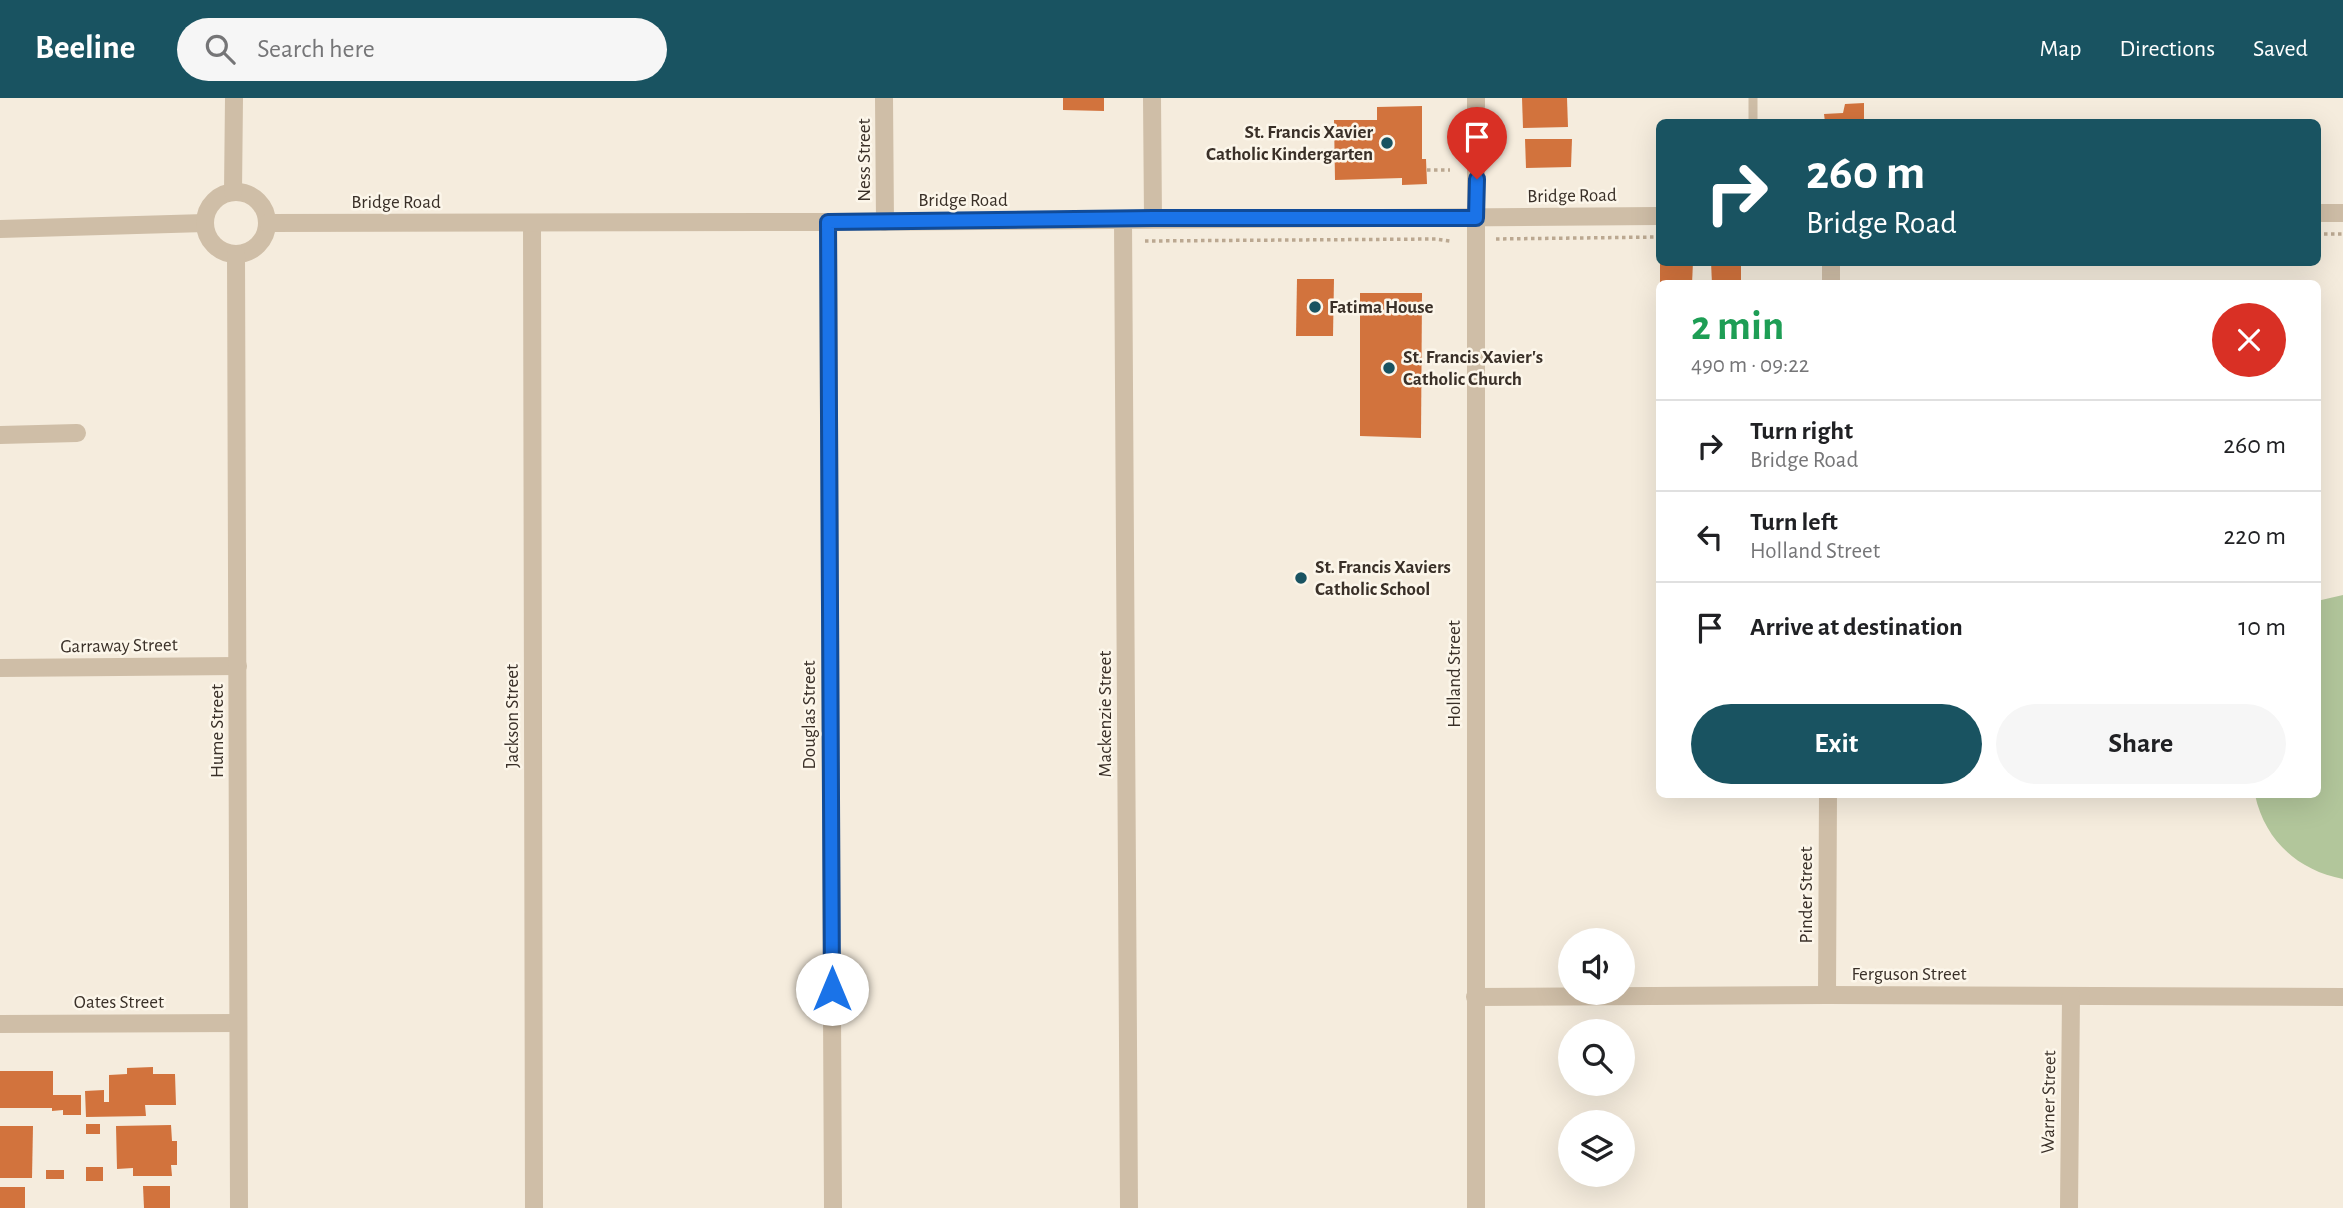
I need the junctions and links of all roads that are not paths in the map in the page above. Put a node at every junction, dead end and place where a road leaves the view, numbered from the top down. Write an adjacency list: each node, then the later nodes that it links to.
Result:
1 (234, 98): 7 (street)
2 (884, 98): 15 (street, Ness Street)
3 (1152, 98): 11 (street)
4 (1476, 98): 12 (street, Holland Street)
5 (1753, 98): 6 (lane)
6 (1753, 119)
7 (233, 192): 16 (street); 17 (street)
8 (2321, 213): 9 (street)
9 (2343, 213)
10 (1656, 216): 12 (street, Bridge Road)
11 (1153, 218): 12 (street, Bridge Road); 13 (street, Bridge Road)
12 (1476, 218): 28 (street, Holland Street)
13 (1122, 220): 15 (street, Bridge Road); 35 (street, Mackenzie Street)
14 (828, 222): 15 (street, Bridge Road); 18 (street, Bridge Road); 34 (street, Douglas Street)
15 (885, 222)
16 (205, 223): 19 (street); 20 (street)
17 (268, 223): 18 (street, Bridge Road); 20 (street)
18 (532, 223): 33 (street, Jackson Street)
19 (0, 229)
20 (236, 254): 23 (street, Hume Street)
21 (78, 433): 22 (street)
22 (0, 435)
23 (238, 666): 24 (street, Garraway Street); 30 (street, Hume Street)
24 (0, 668)
25 (1828, 798): 26 (street, Pinder Street)
26 (1827, 995): 27 (street, Ferguson Street); 28 (street, Ferguson Street)
27 (2071, 996): 29 (street, Ferguson Street); 37 (street, Warner Street)
28 (1475, 997): 36 (street, Holland Street)
29 (2343, 997)
30 (238, 1023): 31 (street, Oates Street); 32 (street, Hume Street)
31 (0, 1024)
32 (239, 1208)
33 (534, 1208)
34 (833, 1208)
35 (1129, 1208)
36 (1476, 1208)
37 (2069, 1208)

